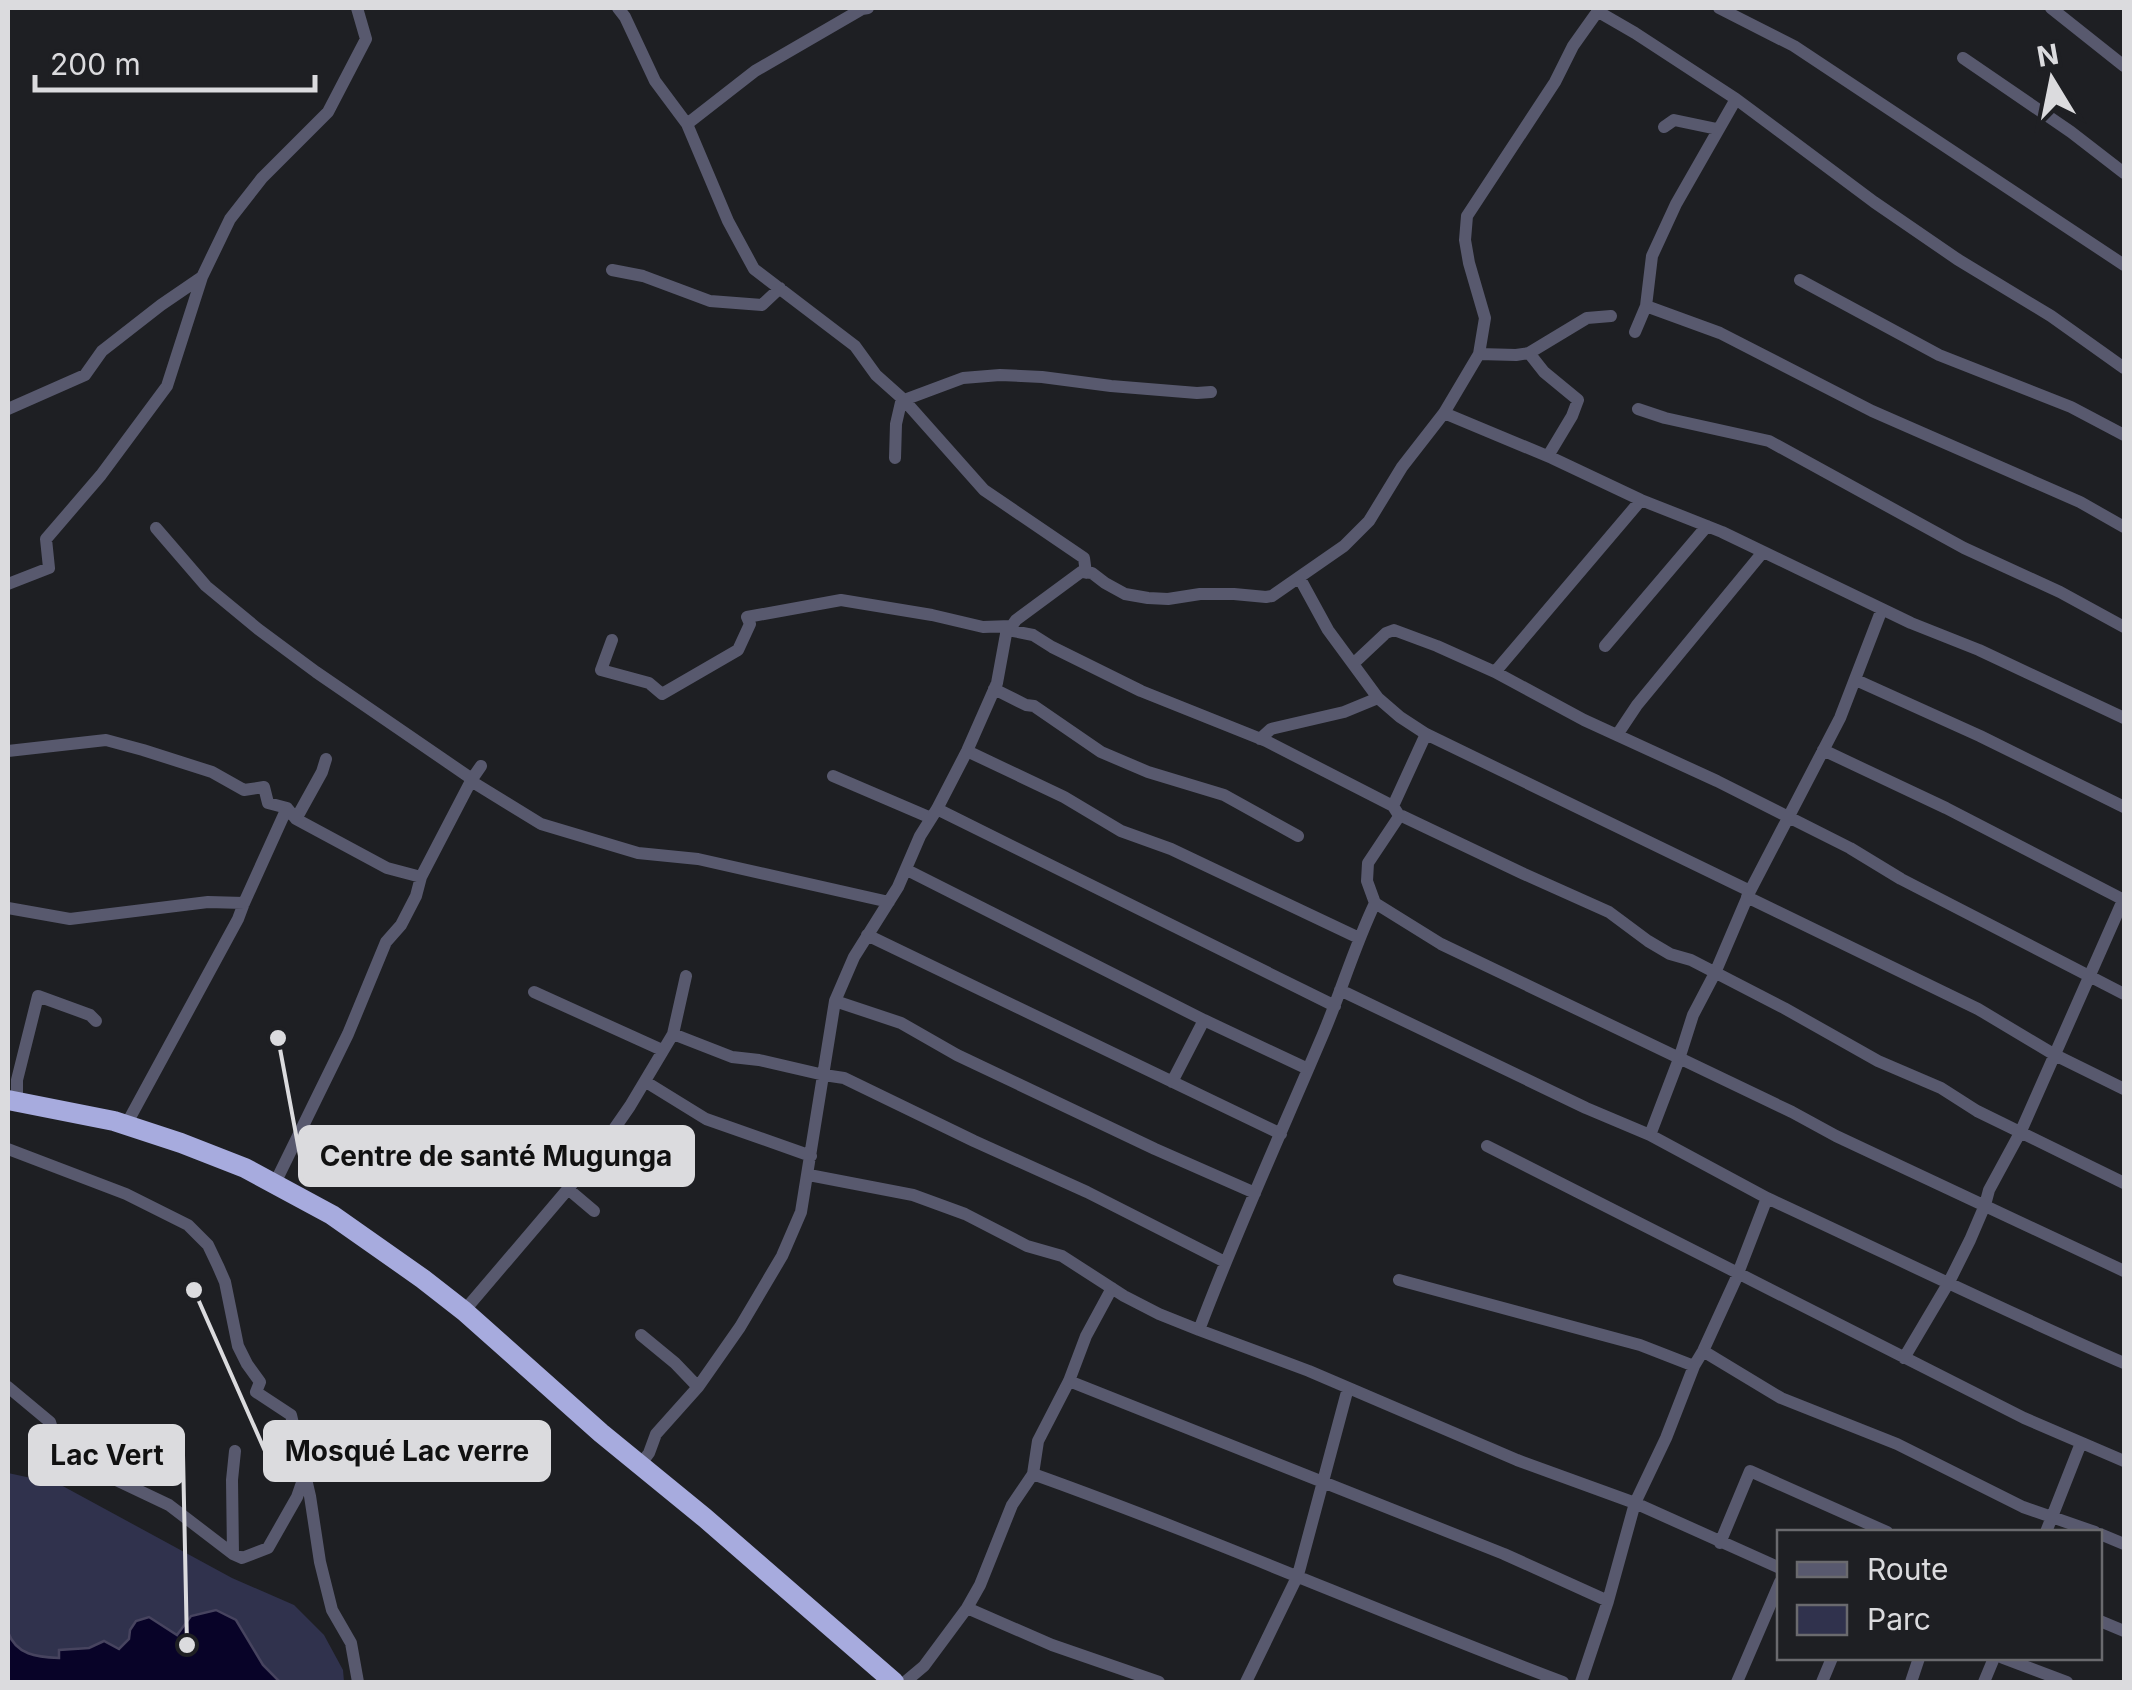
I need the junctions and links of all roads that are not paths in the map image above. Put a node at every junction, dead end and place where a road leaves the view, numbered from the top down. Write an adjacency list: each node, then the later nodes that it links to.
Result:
1 (357, 8): 16 (street)
2 (618, 8): 10 (street)
3 (868, 8): 10 (street)
4 (1720, 8): 14 (street)
5 (2051, 8): 8 (street)
6 (1599, 9): 9 (street); 23 (street)
7 (1962, 58): 13 (street)
8 (2124, 66)
9 (1736, 99): 12 (street); 24 (street)
10 (686, 124): 18 (street)
11 (1664, 127): 12 (street)
12 (1717, 129): 19 (street)
13 (2124, 173)
14 (2124, 266)
15 (612, 270): 18 (street)
16 (202, 277): 27 (street); 40 (street)
17 (1800, 280): 30 (street)
18 (780, 288): 26 (street)
19 (1646, 306): 21 (street); 35 (street)
20 (1611, 316): 22 (street)
21 (1635, 332)
22 (1528, 353): 23 (street); 31 (street)
23 (1479, 354): 29 (street)
24 (2124, 368)
25 (1211, 392): 26 (street)
26 (903, 399): 32 (street); 38 (street)
27 (8, 409)
28 (1638, 409): 42 (street)
29 (1444, 414): 31 (street); 39 (street)
30 (2124, 435)
31 (1548, 456): 33 (street)
32 (896, 458)
33 (1641, 500): 34 (street); 47 (street)
34 (1707, 526): 37 (street); 45 (street)
35 (2124, 527)
36 (156, 528): 61 (street)
37 (1764, 552): 41 (street); 53 (street)
38 (1086, 573): 39 (street); 43 (street)
39 (1298, 577): 46 (street)
40 (8, 584)
41 (1882, 609): 48 (street); 51 (street)
42 (2124, 627)
43 (1010, 628): 44 (street); 49 (street); 54 (street)
44 (612, 640)
45 (1605, 646)
46 (1353, 664): 47 (street); 50 (street)
47 (1495, 672): 53 (street)
48 (1856, 680): 55 (street); 62 (street)
49 (994, 689): 57 (street); 67 (street)
50 (1378, 698): 52 (street); 54 (street)
51 (2124, 718)
52 (1426, 734): 63 (street); 70 (street)
53 (1617, 736): 66 (street)
54 (1260, 739): 63 (street)
55 (1823, 750): 66 (street); 71 (street)
56 (8, 751): 65 (street)
57 (967, 751): 64 (street); 77 (street)
58 (326, 758): 65 (street)
59 (481, 766): 61 (street)
60 (833, 776): 64 (street)
61 (471, 780): 69 (street); 72 (street)
62 (2124, 807)
63 (1397, 811): 74 (street); 78 (street)
64 (934, 813): 68 (street); 85 (street)
65 (292, 814): 69 (street); 73 (street)
66 (1788, 818): 70 (street); 80 (street)
67 (1298, 836)
68 (907, 870): 72 (street); 86 (street)
69 (421, 877): 107 (street)
70 (1749, 894): 78 (street); 90 (street)
71 (2124, 899): 80 (street)
72 (889, 902): 76 (street)
73 (244, 903): 75 (street); 98 (street)
74 (1374, 903): 77 (street); 91 (street)
75 (8, 908)
76 (867, 935): 84 (street); 95 (street)
77 (1359, 938): 81 (street)
78 (1714, 973): 91 (street); 99 (street)
79 (686, 976): 88 (street)
80 (2089, 978): 83 (street); 90 (street)
81 (1340, 990): 85 (street); 101 (street)
82 (534, 992): 89 (street)
83 (2124, 994)
84 (835, 1002): 93 (street); 109 (street)
85 (1335, 1006): 92 (street)
86 (1204, 1020): 92 (street); 95 (street)
87 (96, 1021): 97 (street)
88 (673, 1034): 89 (street); 93 (street)
89 (662, 1050): 94 (street)
90 (2055, 1056): 96 (street); 99 (street)
91 (1679, 1059): 101 (street); 111 (street)
92 (1308, 1069): 100 (street)
93 (824, 1076): 104 (street); 113 (street)
94 (646, 1082): 104 (street); 108 (street)
95 (1172, 1082): 100 (street)
96 (2124, 1089)
97 (12, 1100): 98 (highway)
98 (126, 1125): 107 (highway)
99 (2020, 1131): 106 (street); 111 (street)
100 (1281, 1134): 109 (street)
101 (1650, 1134): 110 (street)
102 (1486, 1146): 115 (street)
103 (8, 1150): 135 (street)
104 (811, 1156): 105 (street)
105 (808, 1175): 118 (street); 128 (street)
106 (2124, 1182)
107 (276, 1183): 119 (highway)
108 (568, 1189): 112 (street); 119 (street)
109 (1255, 1193): 113 (street)
110 (1767, 1198): 115 (street); 117 (street)
111 (1985, 1206): 114 (street); 117 (street)
112 (594, 1210)
113 (1225, 1262): 120 (street)
114 (2124, 1271)
115 (1739, 1273): 122 (street); 123 (street)
116 (1399, 1280): 125 (street)
117 (1949, 1282): 123 (street); 124 (street)
118 (1112, 1288): 120 (street); 126 (street)
119 (464, 1311): 133 (highway)
120 (1199, 1330): 129 (street)
121 (641, 1335): 128 (street)
122 (1704, 1351): 125 (street); 138 (street)
123 (1904, 1358): 130 (street)
124 (2124, 1364)
125 (1694, 1366): 137 (street)
126 (1069, 1381): 134 (street); 136 (street)
127 (8, 1386): 143 (street)
128 (698, 1387): 133 (street)
129 (1348, 1388): 136 (street); 137 (street)
130 (2081, 1443): 132 (street); 138 (street)
131 (235, 1450): 143 (street)
132 (2124, 1461)
133 (640, 1466): 152 (highway)
134 (1033, 1474): 145 (street); 148 (street)
135 (305, 1475): 143 (street); 150 (street)
136 (1324, 1482): 145 (street); 147 (street)
137 (1635, 1504): 142 (street); 147 (street)
138 (2052, 1516): 140 (street); 141 (street)
139 (1882, 1530): 142 (street)
140 (2047, 1530)
141 (2089, 1530)
142 (1720, 1543): 144 (street)
143 (233, 1554)
144 (1777, 1567)
145 (1298, 1575): 155 (street); 156 (street)
146 (1777, 1589): 158 (street)
147 (1608, 1601): 157 (street)
148 (967, 1608): 153 (street); 154 (street)
149 (2008, 1660): 159 (street)
150 (357, 1680): 151 (street)
151 (374, 1682)
152 (894, 1682)
153 (906, 1682)
154 (1158, 1682)
155 (1246, 1682)
156 (1563, 1682)
157 (1581, 1682)
158 (1738, 1682)
159 (2066, 1682)

